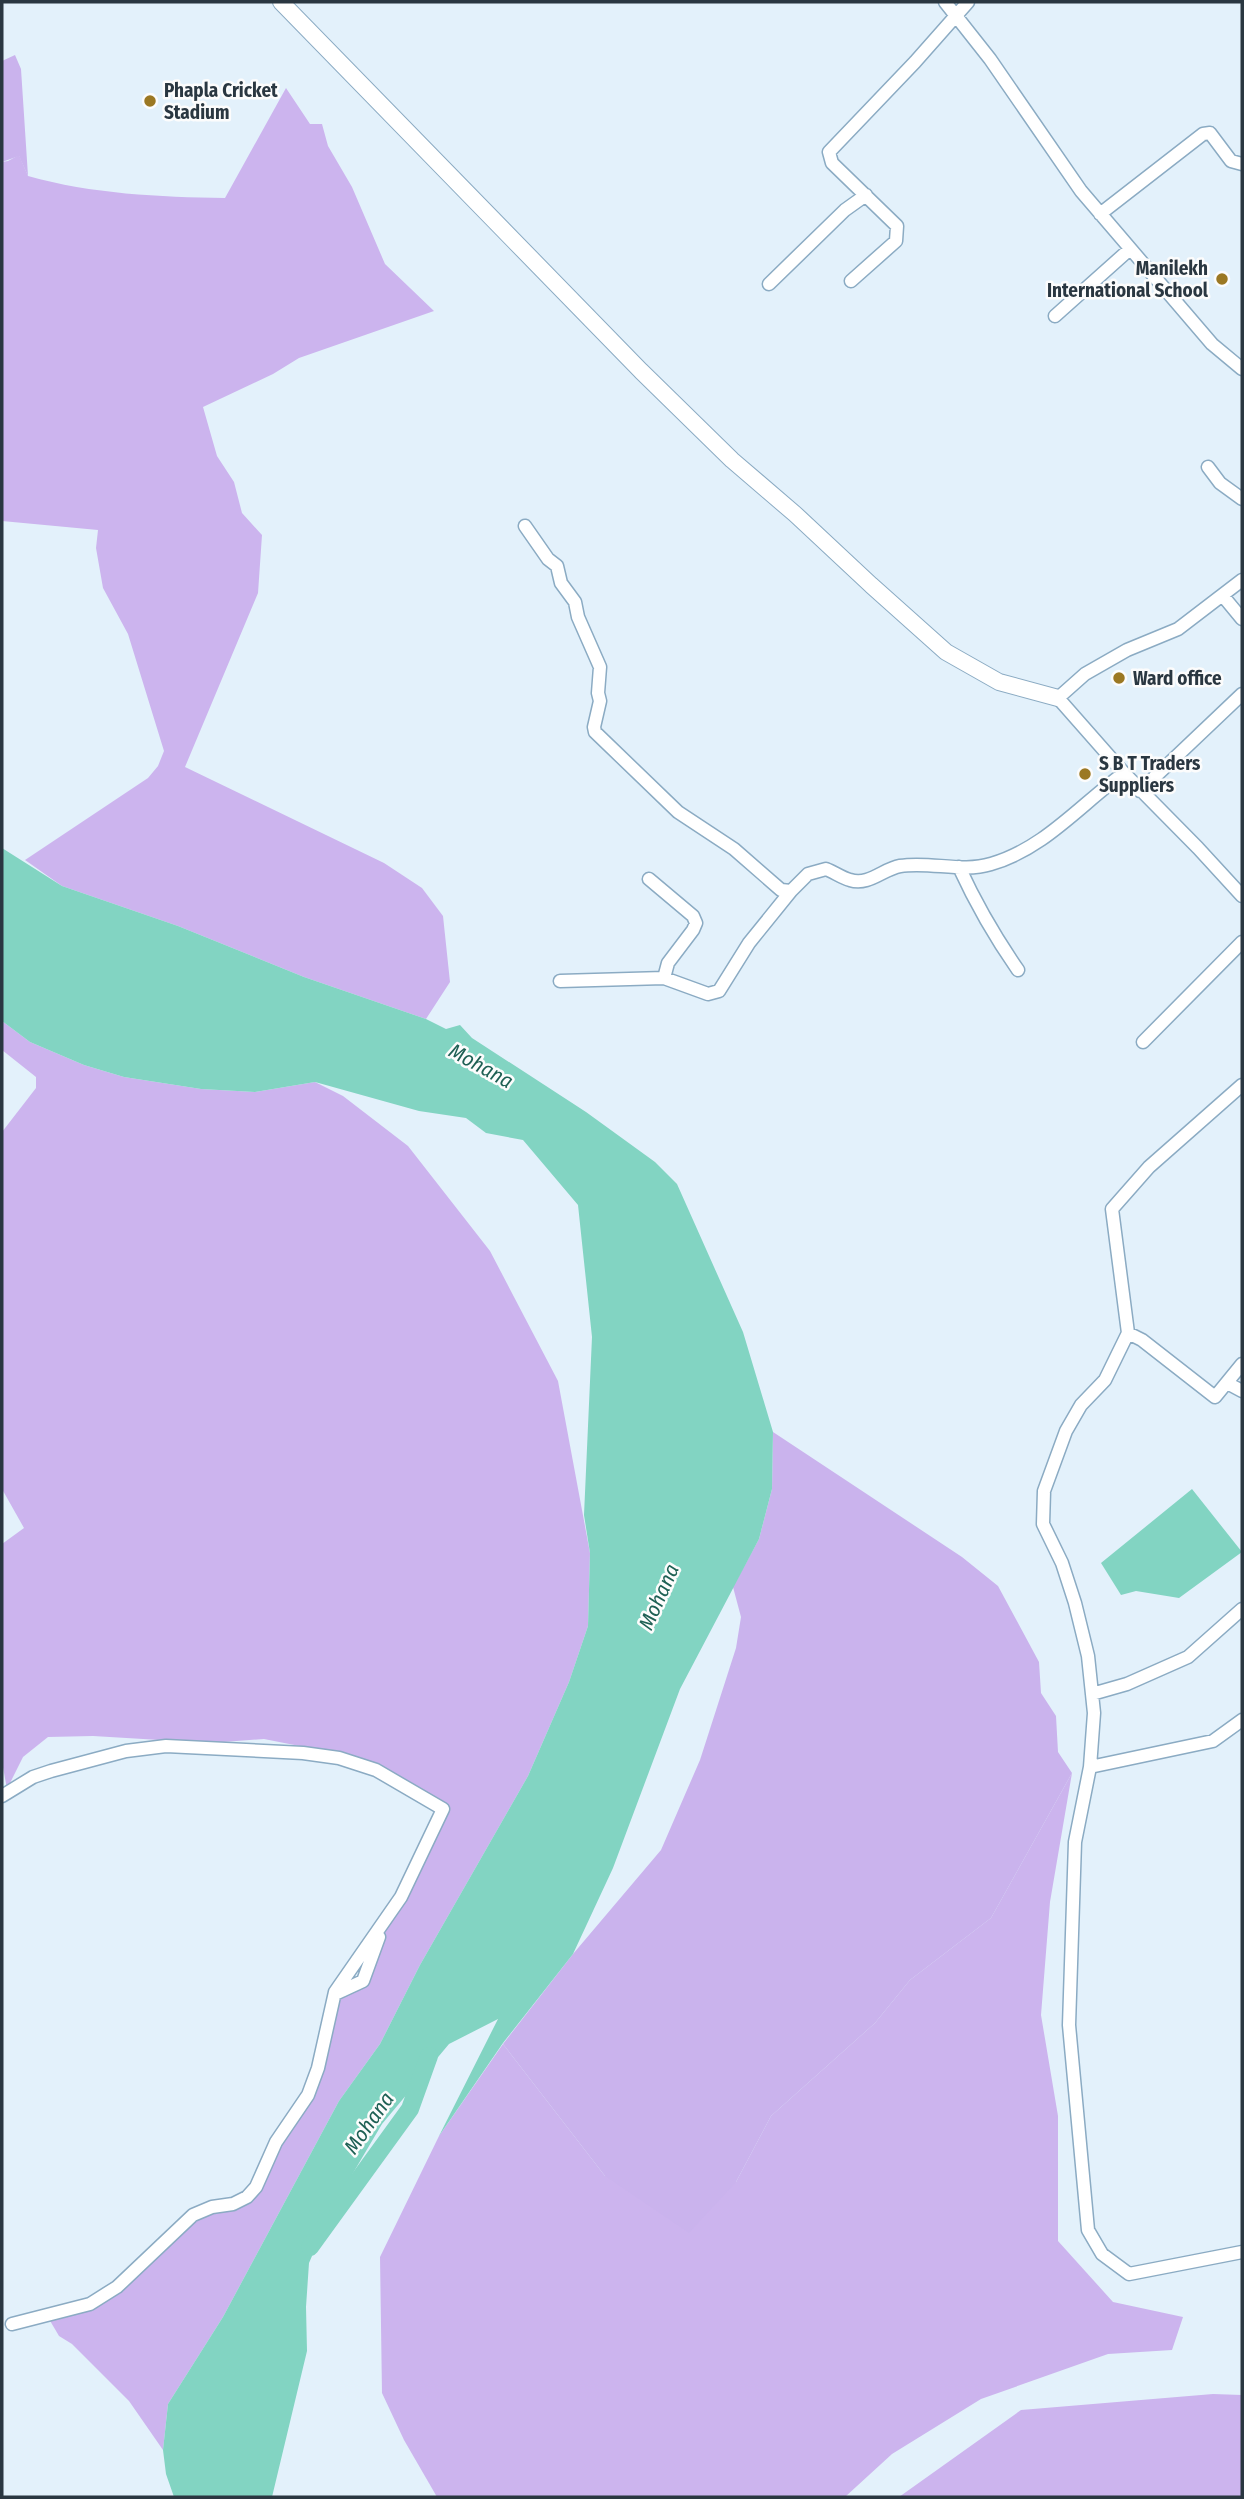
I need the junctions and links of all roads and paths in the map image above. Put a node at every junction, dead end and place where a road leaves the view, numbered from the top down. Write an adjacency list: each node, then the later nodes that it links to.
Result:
1 (281, 2): 20 (main road)
2 (945, 2): 4 (street)
3 (968, 2): 4 (street)
4 (955, 16): 6 (street); 7 (street)
5 (1242, 164): 7 (street)
6 (866, 195): 9 (street); 10 (street)
7 (1100, 214): 8 (street)
8 (1130, 249): 11 (street); 12 (street)
9 (851, 281)
10 (769, 284)
11 (1055, 316)
12 (1242, 369)
13 (1208, 467): 14 (street)
14 (1242, 499)
15 (525, 526): 25 (street)
16 (1242, 580): 17 (street)
17 (1223, 596): 18 (street); 20 (street)
18 (1242, 620)
19 (1242, 694): 22 (street)
20 (1058, 698): 21 (street)
21 (1124, 773): 22 (street); 23 (street)
22 (1140, 791): 26 (street)
23 (959, 867): 25 (street); 28 (street)
24 (649, 879): 29 (street)
25 (791, 891): 29 (street)
26 (1242, 896)
27 (1242, 942): 31 (street)
28 (1018, 970)
29 (664, 978): 30 (street)
30 (560, 981)
31 (1143, 1042)
32 (1242, 1085): 33 (street)
33 (1128, 1332): 35 (street); 38 (street)
34 (1242, 1364): 35 (street)
35 (1227, 1383): 36 (street)
36 (1242, 1391)
37 (1242, 1609): 38 (street)
38 (1092, 1694): 40 (street)
39 (1242, 1720): 40 (street)
40 (1090, 1767): 42 (street)
41 (2, 1796): 43 (street)
42 (1242, 2252)
43 (12, 2323)

